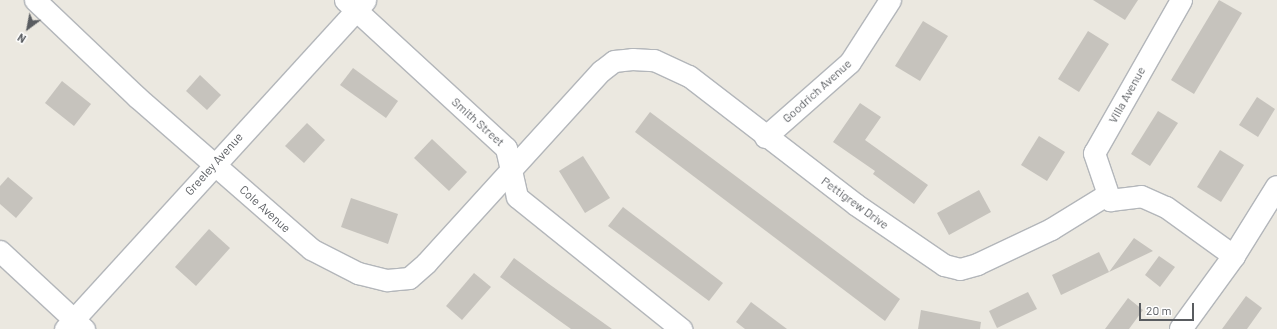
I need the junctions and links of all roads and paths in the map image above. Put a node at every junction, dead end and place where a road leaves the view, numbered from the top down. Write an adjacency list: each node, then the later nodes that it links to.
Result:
1 (34, 0): 6 (street, Cole Avenue)
2 (890, 0): 5 (street, Goodrich Avenue)
3 (1181, 0): 9 (street, Villa Avenue)
4 (355, 3): 6 (street, Greeley Avenue); 7 (street, Smith Street)
5 (765, 137): 7 (street, Pettigrew Drive); 9 (street, Pettigrew Drive)
6 (214, 163): 7 (street, Cole Avenue); 12 (street, Greeley Avenue)
7 (511, 173): 13 (street, Smith Street)
8 (1277, 187): 11 (street)
9 (1106, 195): 11 (street)
10 (0, 251): 12 (street)
11 (1234, 256): 14 (street)
12 (74, 326)
13 (677, 328)
14 (1181, 329)

